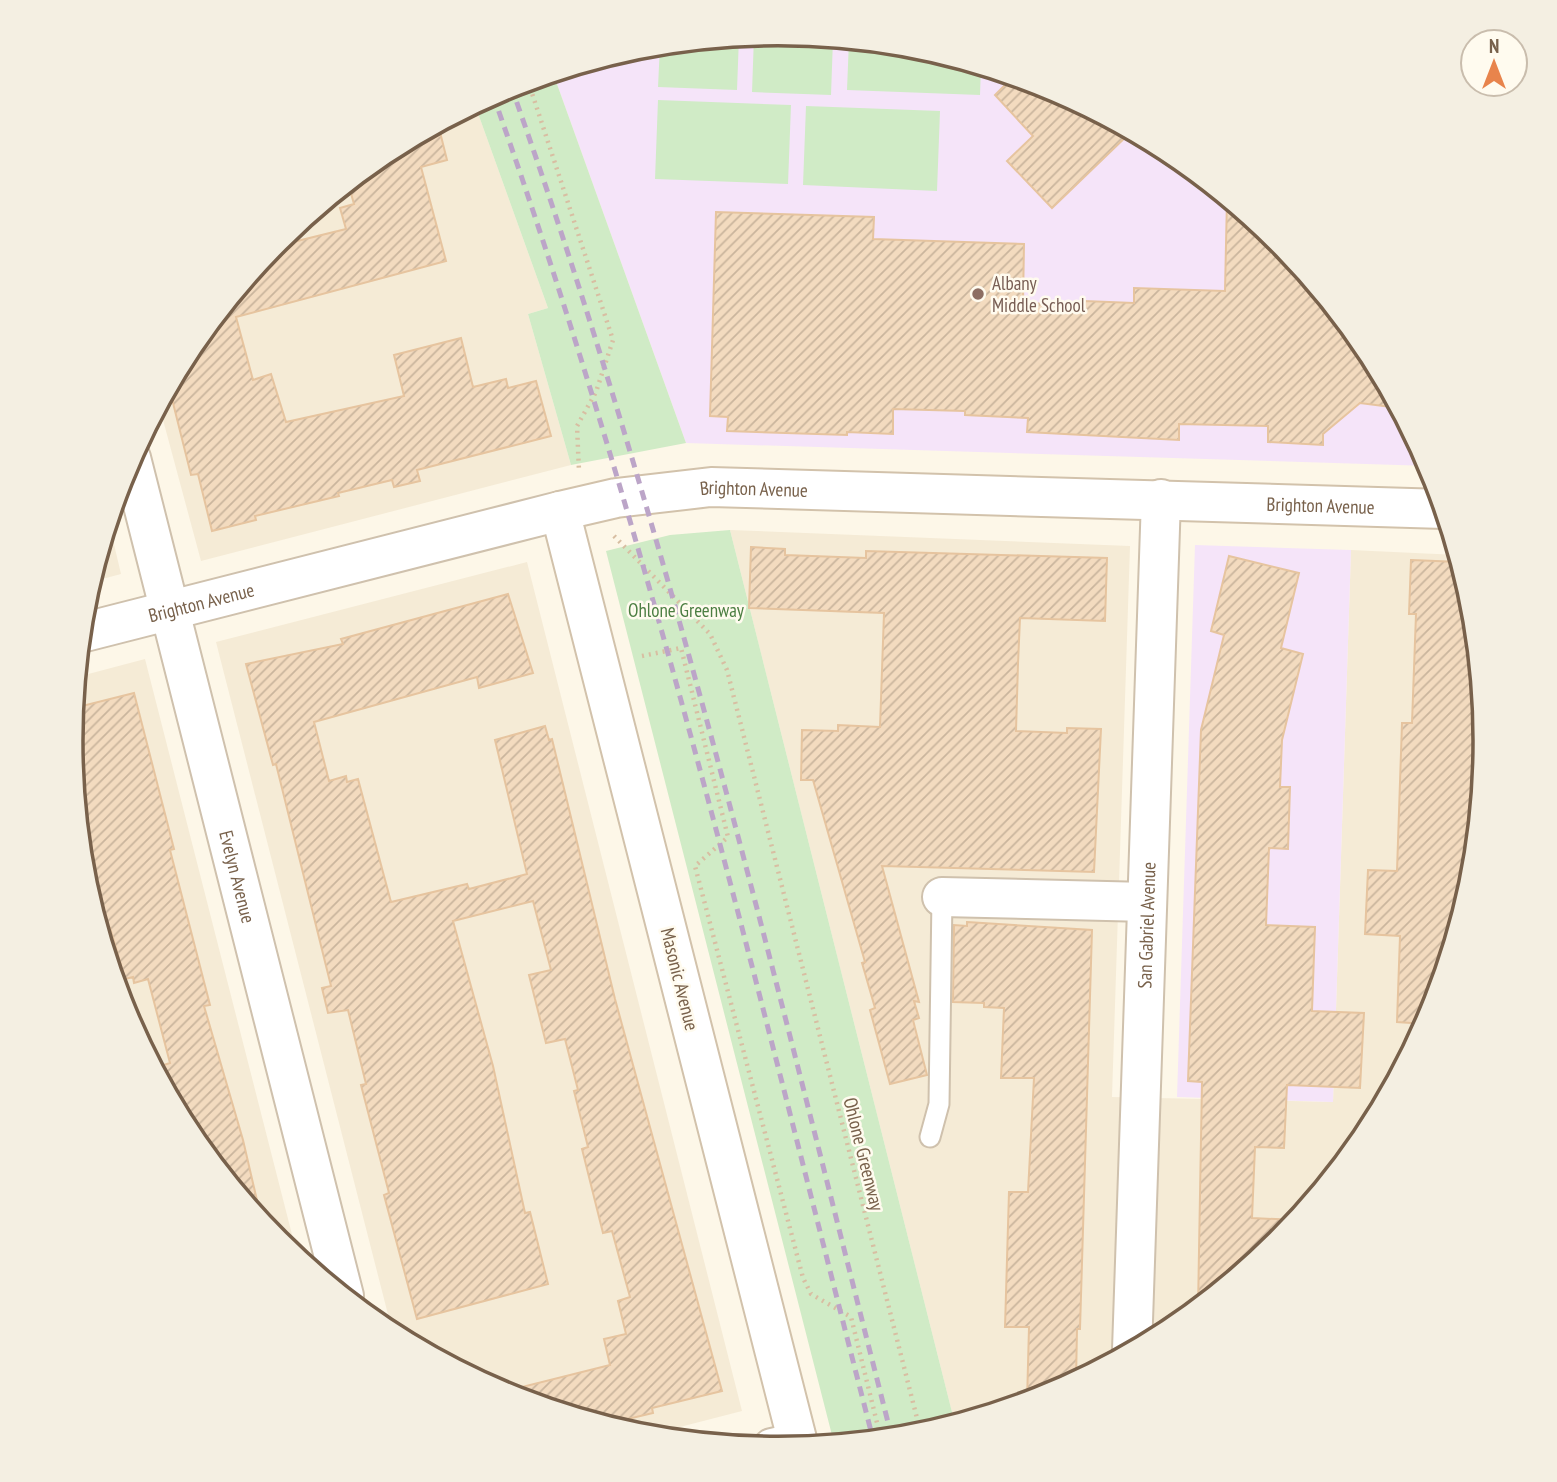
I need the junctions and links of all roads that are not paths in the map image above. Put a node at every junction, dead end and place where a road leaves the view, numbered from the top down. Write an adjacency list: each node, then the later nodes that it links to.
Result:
1 (136, 476): 5 (street, Evelyn Avenue)
2 (1161, 499): 3 (street, Brighton Avenue); 4 (street, Brighton Avenue); 8 (street, San Gabriel Avenue)
3 (576, 507): 5 (street, Brighton Avenue); 12 (street, Masonic Avenue)
4 (1434, 509)
5 (170, 612): 6 (street, Brighton Avenue); 10 (street, Evelyn Avenue)
6 (92, 630)
7 (942, 897): 8 (street); 9 (lane)
8 (1147, 902): 11 (street, San Gabriel Avenue)
9 (930, 1137)
10 (340, 1281)
11 (1132, 1339)
12 (788, 1436)

